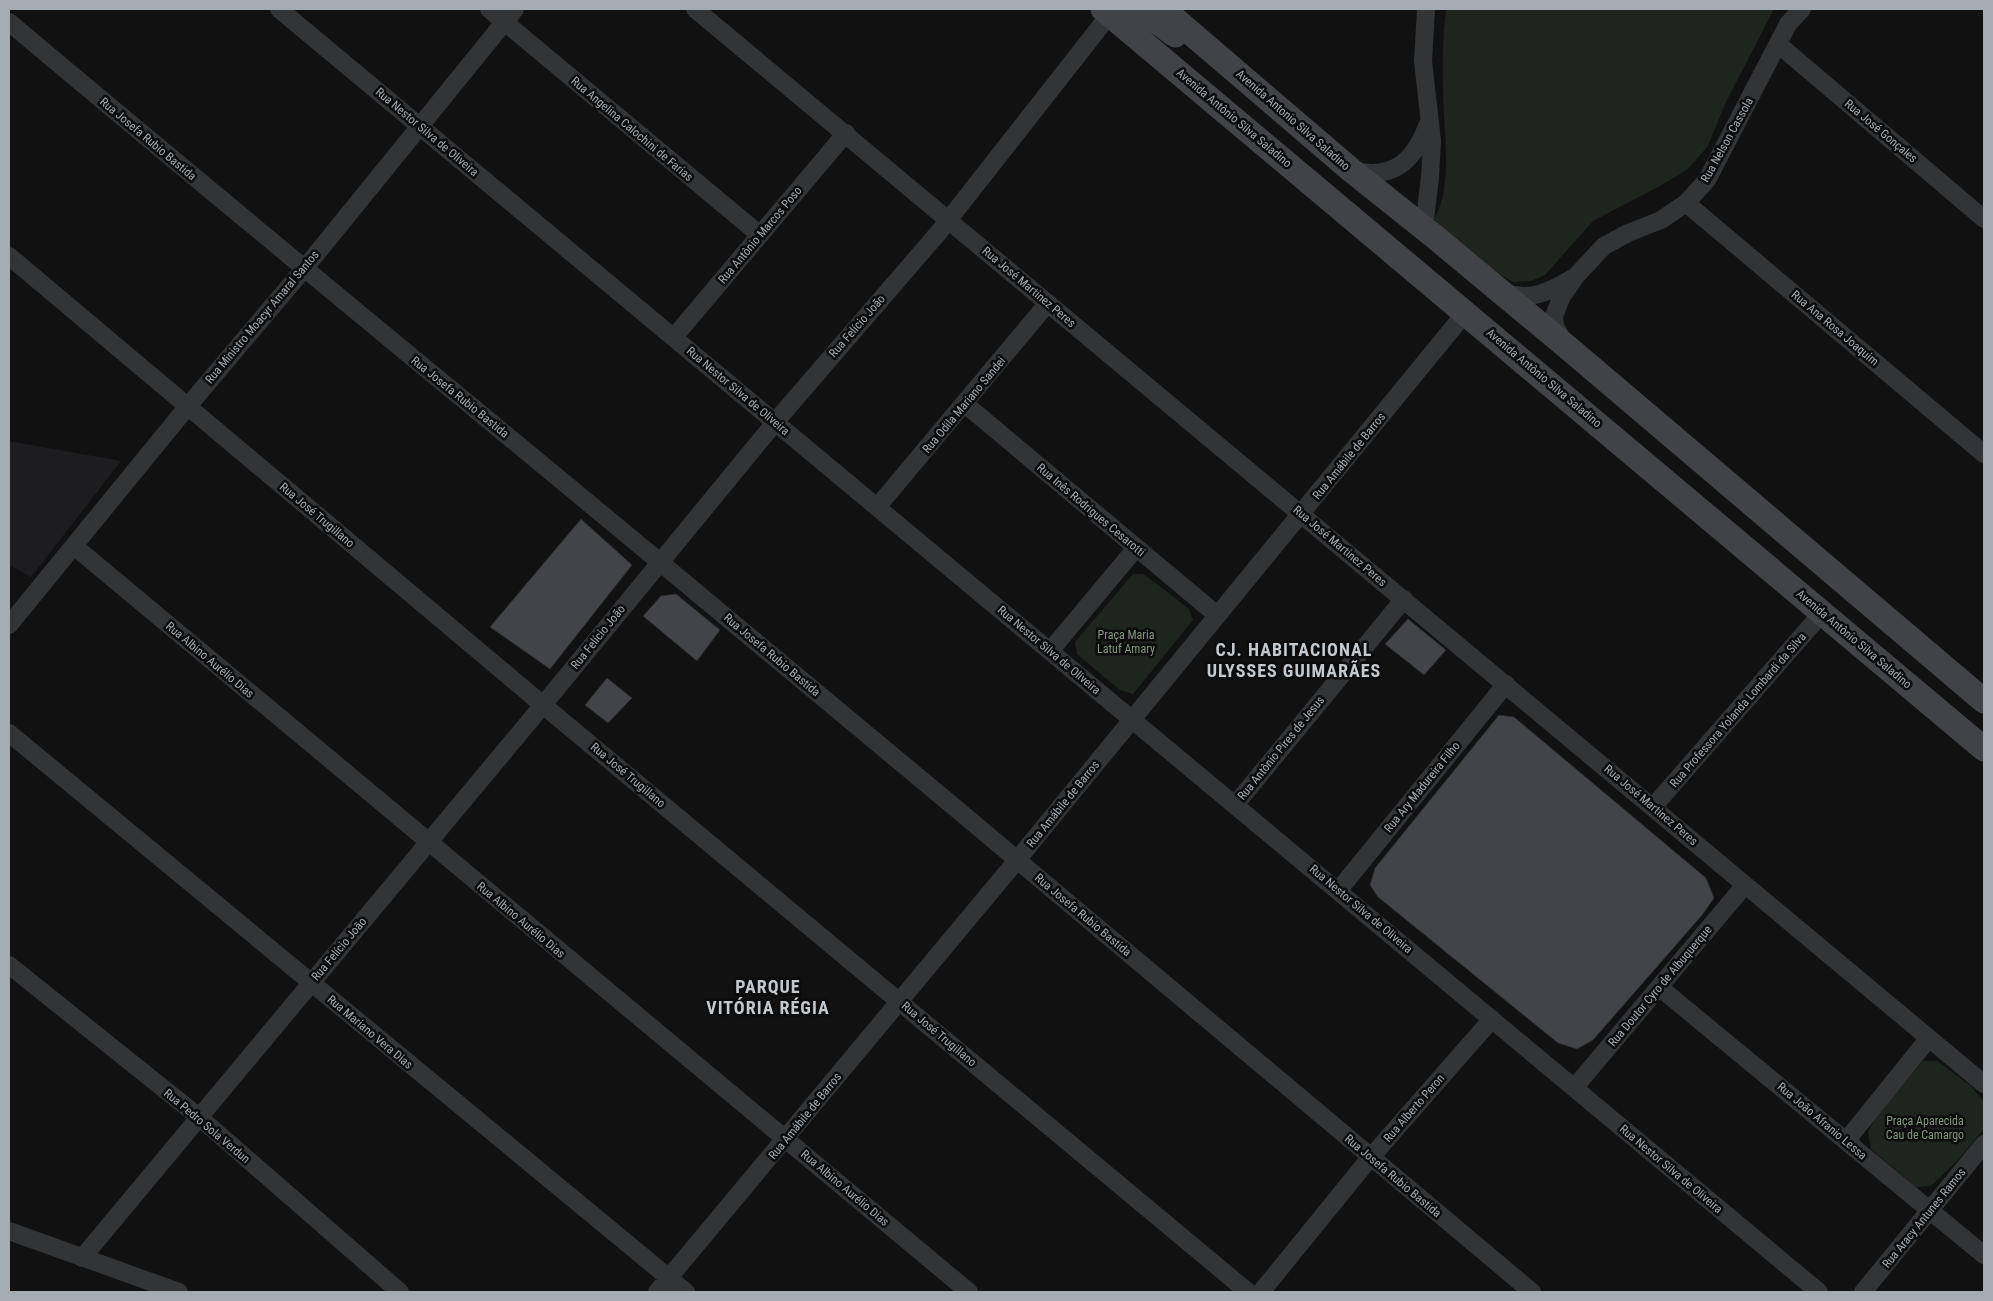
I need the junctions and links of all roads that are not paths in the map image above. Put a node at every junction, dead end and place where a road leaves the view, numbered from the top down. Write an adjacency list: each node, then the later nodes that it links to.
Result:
1 (279, 9): 13 (street, Rua Nestor Silva de Oliveira)
2 (489, 9): 8 (street, Rua Angelina Calochini de Farias)
3 (695, 9): 14 (street, Rua José Martinez Peres)
4 (1163, 9): 11 (main road, Avenida Antonio Silva Saladino)
5 (1426, 9): 12 (street)
6 (1802, 9): 10 (street, Rua Nelson Cassola)
7 (1107, 12): 11 (main road); 18 (street, Rua Felício João); 26 (main road, Avenida Antônio Silva Saladino)
8 (510, 15): 13 (street, Rua Ministro Moacyr Amaral Santos); 20 (street, Rua Angelina Calochini de Farias)
9 (9, 22): 22 (street, Rua Josefa Rubio Bastida)
10 (1778, 44): 16 (street, Rua Nelson Cassola); 17 (street, Rua José Gonçales)
11 (1283, 112): 15 (main road, Avenida Antonio Silva Saladino)
12 (1429, 121): 15 (street); 19 (street)
13 (420, 126): 22 (street, Rua Ministro Moacyr Amaral Santos); 27 (street, Rua Nestor Silva de Oliveira)
14 (846, 133): 18 (street, Rua José Martinez Peres); 20 (street, Rua Antônio Marcos Poso)
15 (1351, 170): 19 (main road, Avenida Antonio Silva Saladino)
16 (1686, 203): 23 (street, Rua Nelson Cassola); 32 (street, Rua Ana Rosa Joaquim)
17 (1984, 218)
18 (948, 219): 25 (street, Rua José Martinez Peres); 31 (street, Rua Felício João)
19 (1424, 228): 24 (main road)
20 (760, 235): 27 (street, Rua Antônio Marcos Poso)
21 (9, 256): 30 (street, Rua José Trugillano)
22 (304, 269): 30 (street, Rua Ministro Moacyr Amaral Santos); 37 (street, Rua Josefa Rubio Bastida)
23 (1576, 276): 24 (street, Rua Nelson Cassola); 28 (street, Rua Nelson Cassola)
24 (1500, 291): 28 (main road)
25 (1048, 303): 29 (street, Rua Odila Mariano Sandei); 34 (street, Rua José Martinez Peres)
26 (1466, 312): 34 (street, Rua Amábile de Barros); 39 (main road, Avenida Antônio Silva Saladino)
27 (674, 337): 31 (street, Rua Nestor Silva de Oliveira)
28 (1566, 346): 44 (main road)
29 (965, 404): 33 (street, Rua Odila Mariano Sandei); 36 (street, Rua Inês Rodrigues Cesarotti)
30 (188, 406): 35 (street, Rua Ministro Moacyr Amaral Santos); 45 (street, Rua José Trugillano)
31 (775, 423): 33 (street, Rua Nestor Silva de Oliveira); 37 (street, Rua Felício João)
32 (1984, 454)
33 (878, 506): 42 (street, Rua Nestor Silva de Oliveira)
34 (1302, 514): 38 (street, Rua José Martinez Peres); 40 (street, Rua Amábile de Barros)
35 (74, 546): 41 (street, Rua Ministro Moacyr Amaral Santos); 51 (street, Rua Albino Aurélio Dias)
36 (1136, 548): 40 (street, Rua Inês Rodrigues Cesarotti); 42 (street)
37 (660, 562): 45 (street, Rua Felício João); 52 (street, Rua Josefa Rubio Bastida)
38 (1404, 599): 43 (street, Rua José Martinez Peres); 49 (street, Rua Antônio Pires de Jesus)
39 (1822, 613): 48 (main road, Avenida Antônio Silva Saladino); 50 (street, Rua Professora Yolanda Lombardi da Silva)
40 (1217, 615): 46 (street, Rua Amábile de Barros)
41 (9, 626)
42 (1050, 652): 46 (street, Rua Nestor Silva de Oliveira)
43 (1506, 684): 50 (street, Rua José Martinez Peres); 54 (street, Rua Ary Madureira Filho)
44 (1984, 701)
45 (543, 705): 51 (street, Rua Felício João); 58 (street, Rua José Trugillano)
46 (1132, 719): 49 (street, Rua Nestor Silva de Oliveira); 52 (street, Rua Amábile de Barros)
47 (9, 734): 56 (street, Rua Mariano Vera Dias)
48 (1984, 748)
49 (1235, 805): 54 (street, Rua Nestor Silva de Oliveira)
50 (1653, 807): 53 (street, Rua José Martinez Peres)
51 (427, 842): 56 (street, Rua Felício João); 64 (street, Rua Albino Aurélio Dias)
52 (1017, 859): 58 (street, Rua Amábile de Barros); 67 (street, Rua Josefa Rubio Bastida)
53 (1746, 885): 57 (street, Rua Doutor Cyro de Albuquerque); 60 (street, Rua José Martinez Peres)
54 (1338, 891): 59 (street, Rua Nestor Silva de Oliveira)
55 (9, 965): 63 (street, Rua Pedro Sola Verdun)
56 (311, 983): 63 (street, Rua Felício João); 72 (street, Rua Mariano Vera Dias)
57 (1659, 987): 62 (street, Rua Doutor Cyro de Albuquerque); 65 (street, Rua João Afranio Lessa)
58 (900, 1000): 64 (street, Rua Amábile de Barros); 79 (street, Rua José Trugillano)
59 (1492, 1019): 62 (street, Rua Nestor Silva de Oliveira); 67 (street, Rua Alberto Peron)
60 (1930, 1038): 61 (street, Rua José Martinez Peres); 65 (street)
61 (1984, 1084)
62 (1574, 1088): 82 (street, Rua Nestor Silva de Oliveira)
63 (199, 1117): 71 (street, Rua Felício João); 73 (street, Rua Pedro Sola Verdun)
64 (786, 1138): 72 (street, Rua Amábile de Barros); 78 (street, Rua Albino Aurélio Dias)
65 (1846, 1141): 68 (street, Rua João Afranio Lessa)
66 (1984, 1144): 68 (street, Rua Aracy Antunes Ramos)
67 (1371, 1158): 80 (street, Rua Alberto Peron); 81 (street, Rua Josefa Rubio Bastida)
68 (1930, 1210): 70 (street, Rua João Afranio Lessa); 83 (street, Rua Aracy Antunes Ramos)
69 (9, 1231): 71 (street)
70 (1984, 1255)
71 (82, 1258): 74 (street)
72 (669, 1278): 76 (street, Rua Amábile de Barros); 77 (street, Rua Mariano Vera Dias)
73 (386, 1286): 75 (street, Rua Pedro Sola Verdun)
74 (179, 1292)
75 (400, 1292)
76 (656, 1292)
77 (686, 1292)
78 (969, 1292)
79 (1248, 1292)
80 (1261, 1292)
81 (1532, 1292)
82 (1819, 1292)
83 (1863, 1292)

